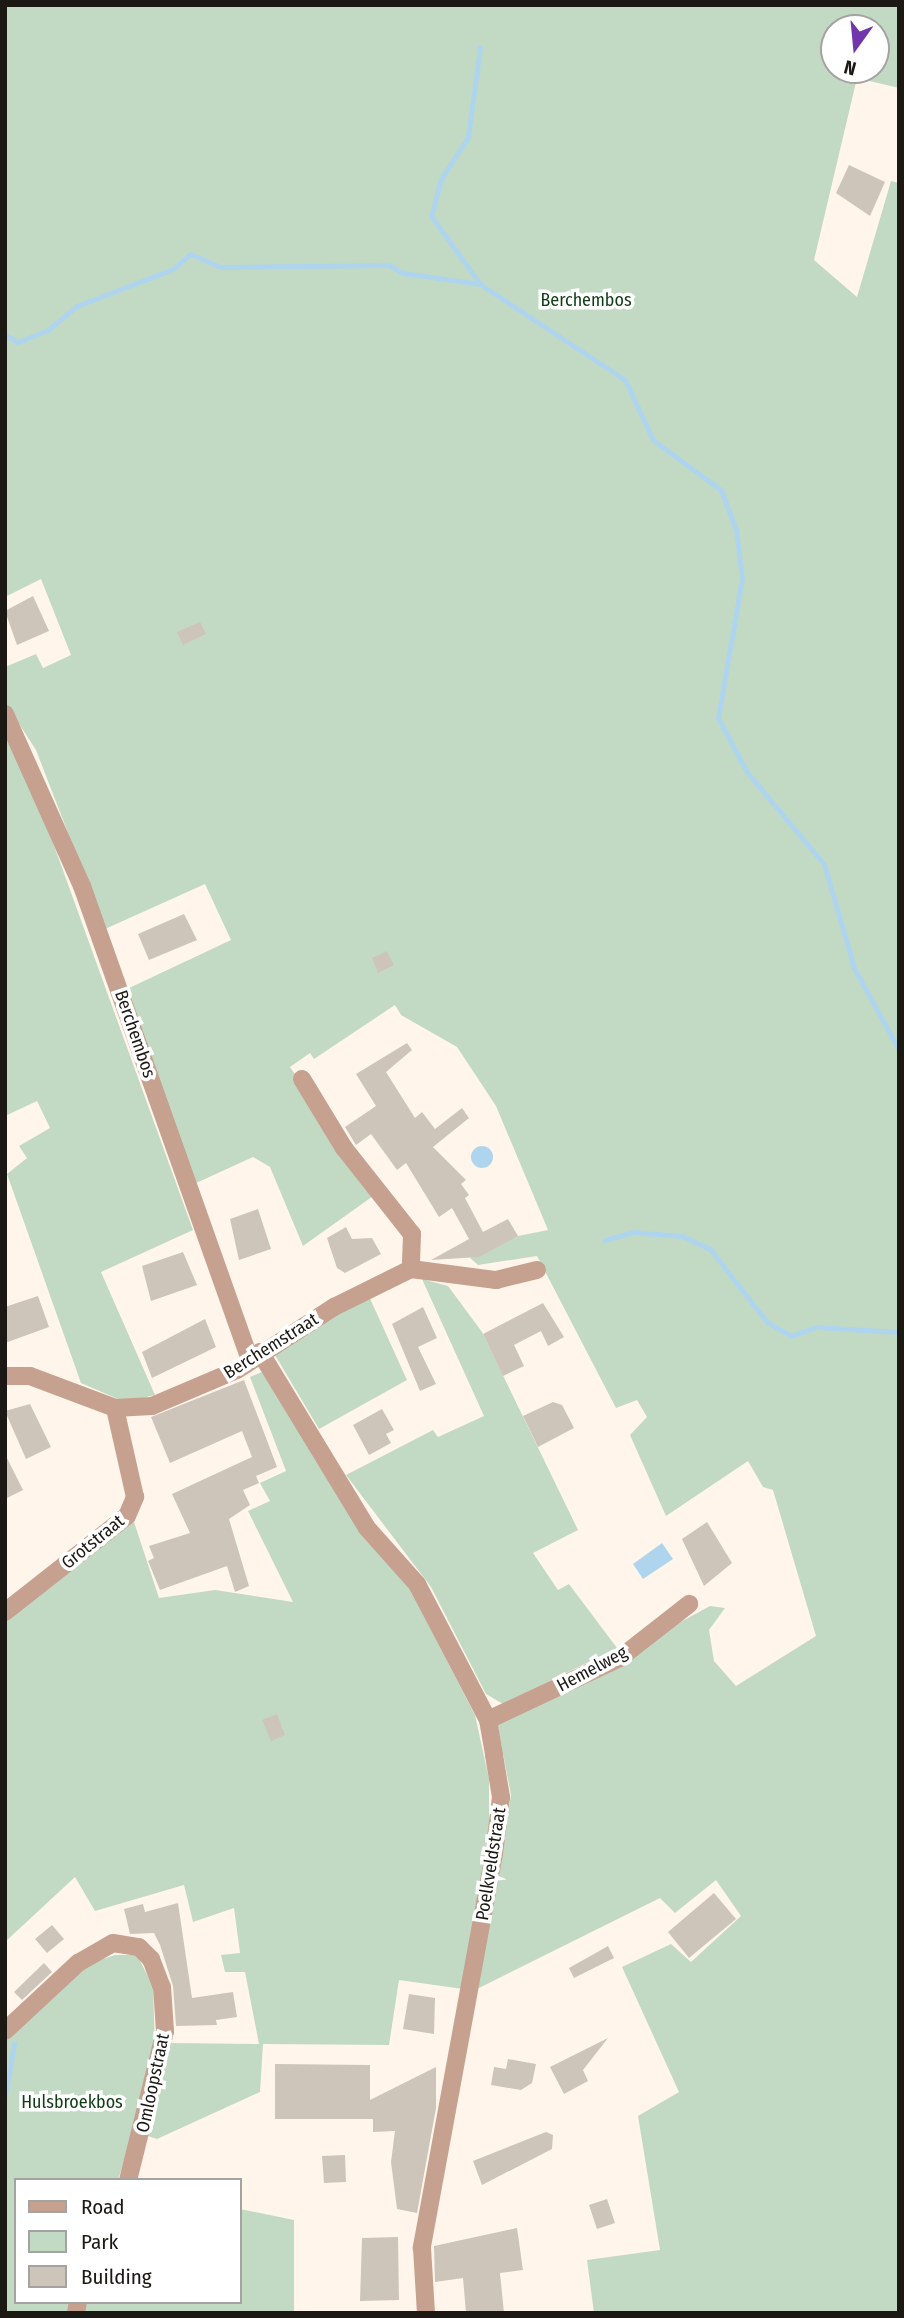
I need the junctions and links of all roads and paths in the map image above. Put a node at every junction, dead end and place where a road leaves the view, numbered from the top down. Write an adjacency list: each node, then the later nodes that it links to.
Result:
1 (5, 714): 5 (street, Berchembos)
2 (302, 1079): 3 (street)
3 (411, 1269): 4 (street); 5 (street, Berchemstraat)
4 (537, 1270)
5 (255, 1356): 7 (street, Berchemstraat); 10 (street, Poelkveldstraat)
6 (5, 1376): 7 (street, Berchemstraat)
7 (115, 1408): 9 (street, Grotstraat)
8 (689, 1604): 10 (street, Hemelweg)
9 (5, 1612)
10 (488, 1720): 13 (street, Poelkveldstraat)
11 (5, 2031): 12 (street, Omloopstraat)
12 (128, 2178)
13 (426, 2313)

